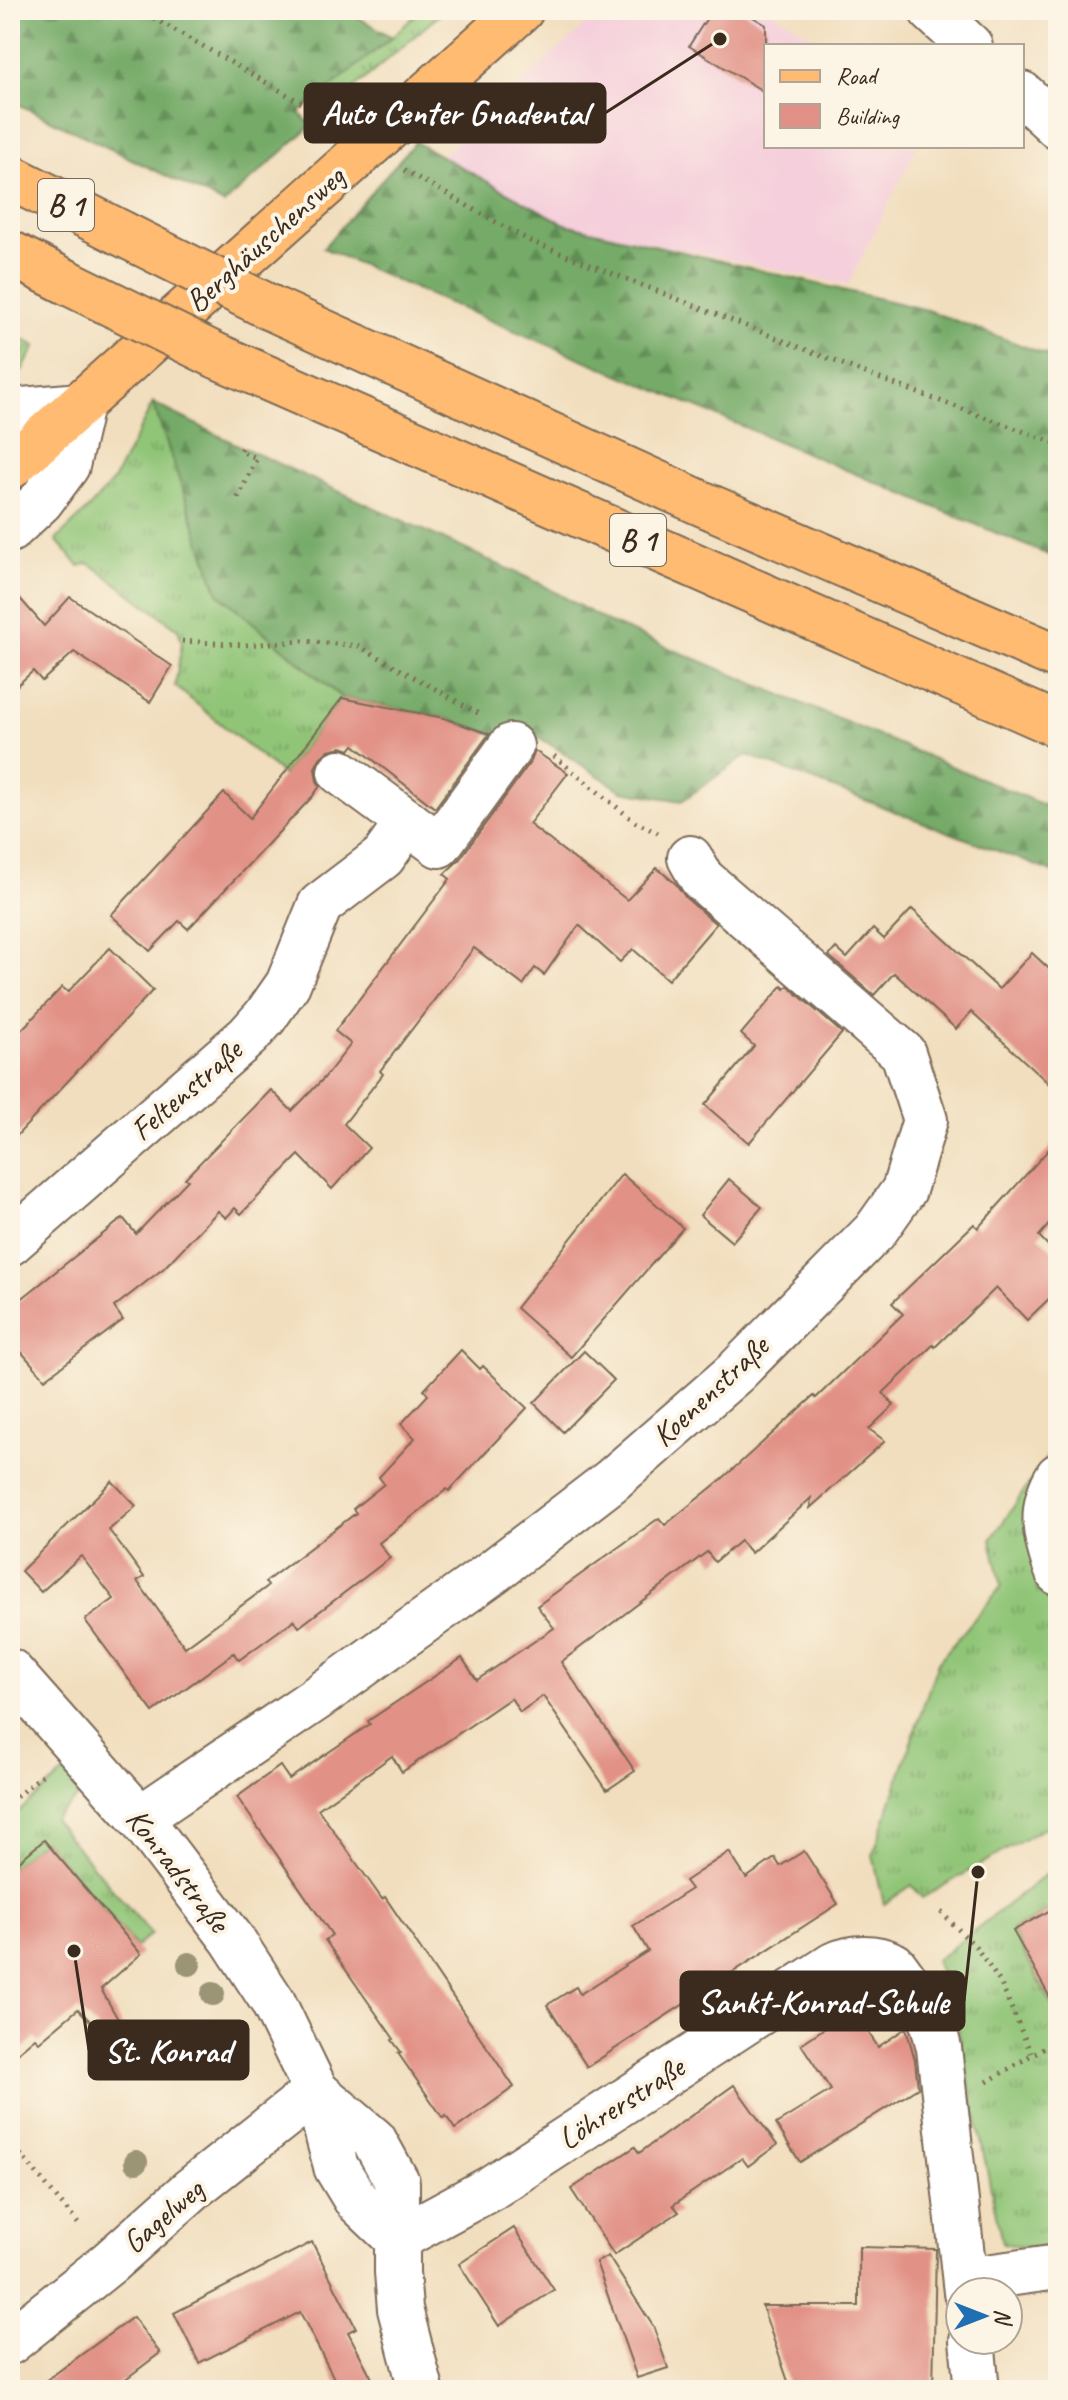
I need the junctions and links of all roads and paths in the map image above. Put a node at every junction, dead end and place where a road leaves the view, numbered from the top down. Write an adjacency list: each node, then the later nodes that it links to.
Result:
1 (140, 10): 7 (path)
2 (521, 10): 7 (main road, Berghäuschensweg)
3 (931, 10): 4 (street)
4 (968, 44)
5 (1024, 96): 6 (street)
6 (1058, 127)
7 (369, 146): 10 (main road, Berghäuschensweg); 12 (path)
8 (10, 177): 18 (main road, B 1, bridge)
9 (10, 253): 19 (main road, B 1, bridge)
10 (81, 405): 11 (street); 14 (main road, Berghäuschensweg); 16 (street)
11 (18, 410)
12 (1058, 444)
13 (242, 447): 15 (path)
14 (10, 467)
15 (238, 498)
16 (10, 530)
17 (182, 641): 20 (path)
18 (1058, 657)
19 (1058, 725)
20 (520, 741): 22 (street); 23 (path)
21 (340, 772): 22 (street)
22 (408, 822): 24 (street, Feltenstraße)
23 (690, 858): 28 (street, Koenenstraße)
24 (10, 1243)
25 (1058, 1476): 26 (street)
26 (1058, 1573)
27 (10, 1671): 28 (street, Konradstraße)
28 (140, 1818): 32 (street, Konradstraße)
29 (941, 1912): 31 (path)
30 (1058, 2039): 31 (path)
31 (1031, 2053): 33 (path)
32 (316, 2091): 35 (street, Konradstraße); 36 (street, Gagelweg)
33 (946, 2100): 35 (street, Löhrerstraße); 38 (street, Löhrerstraße)
34 (10, 2142): 36 (path)
35 (397, 2239): 42 (street, Konradstraße)
36 (110, 2262): 40 (street, Gagelweg)
37 (1058, 2267): 39 (street)
38 (965, 2276)
39 (1014, 2276)
40 (10, 2342)
41 (974, 2356): 43 (street)
42 (421, 2390)
43 (977, 2390)

